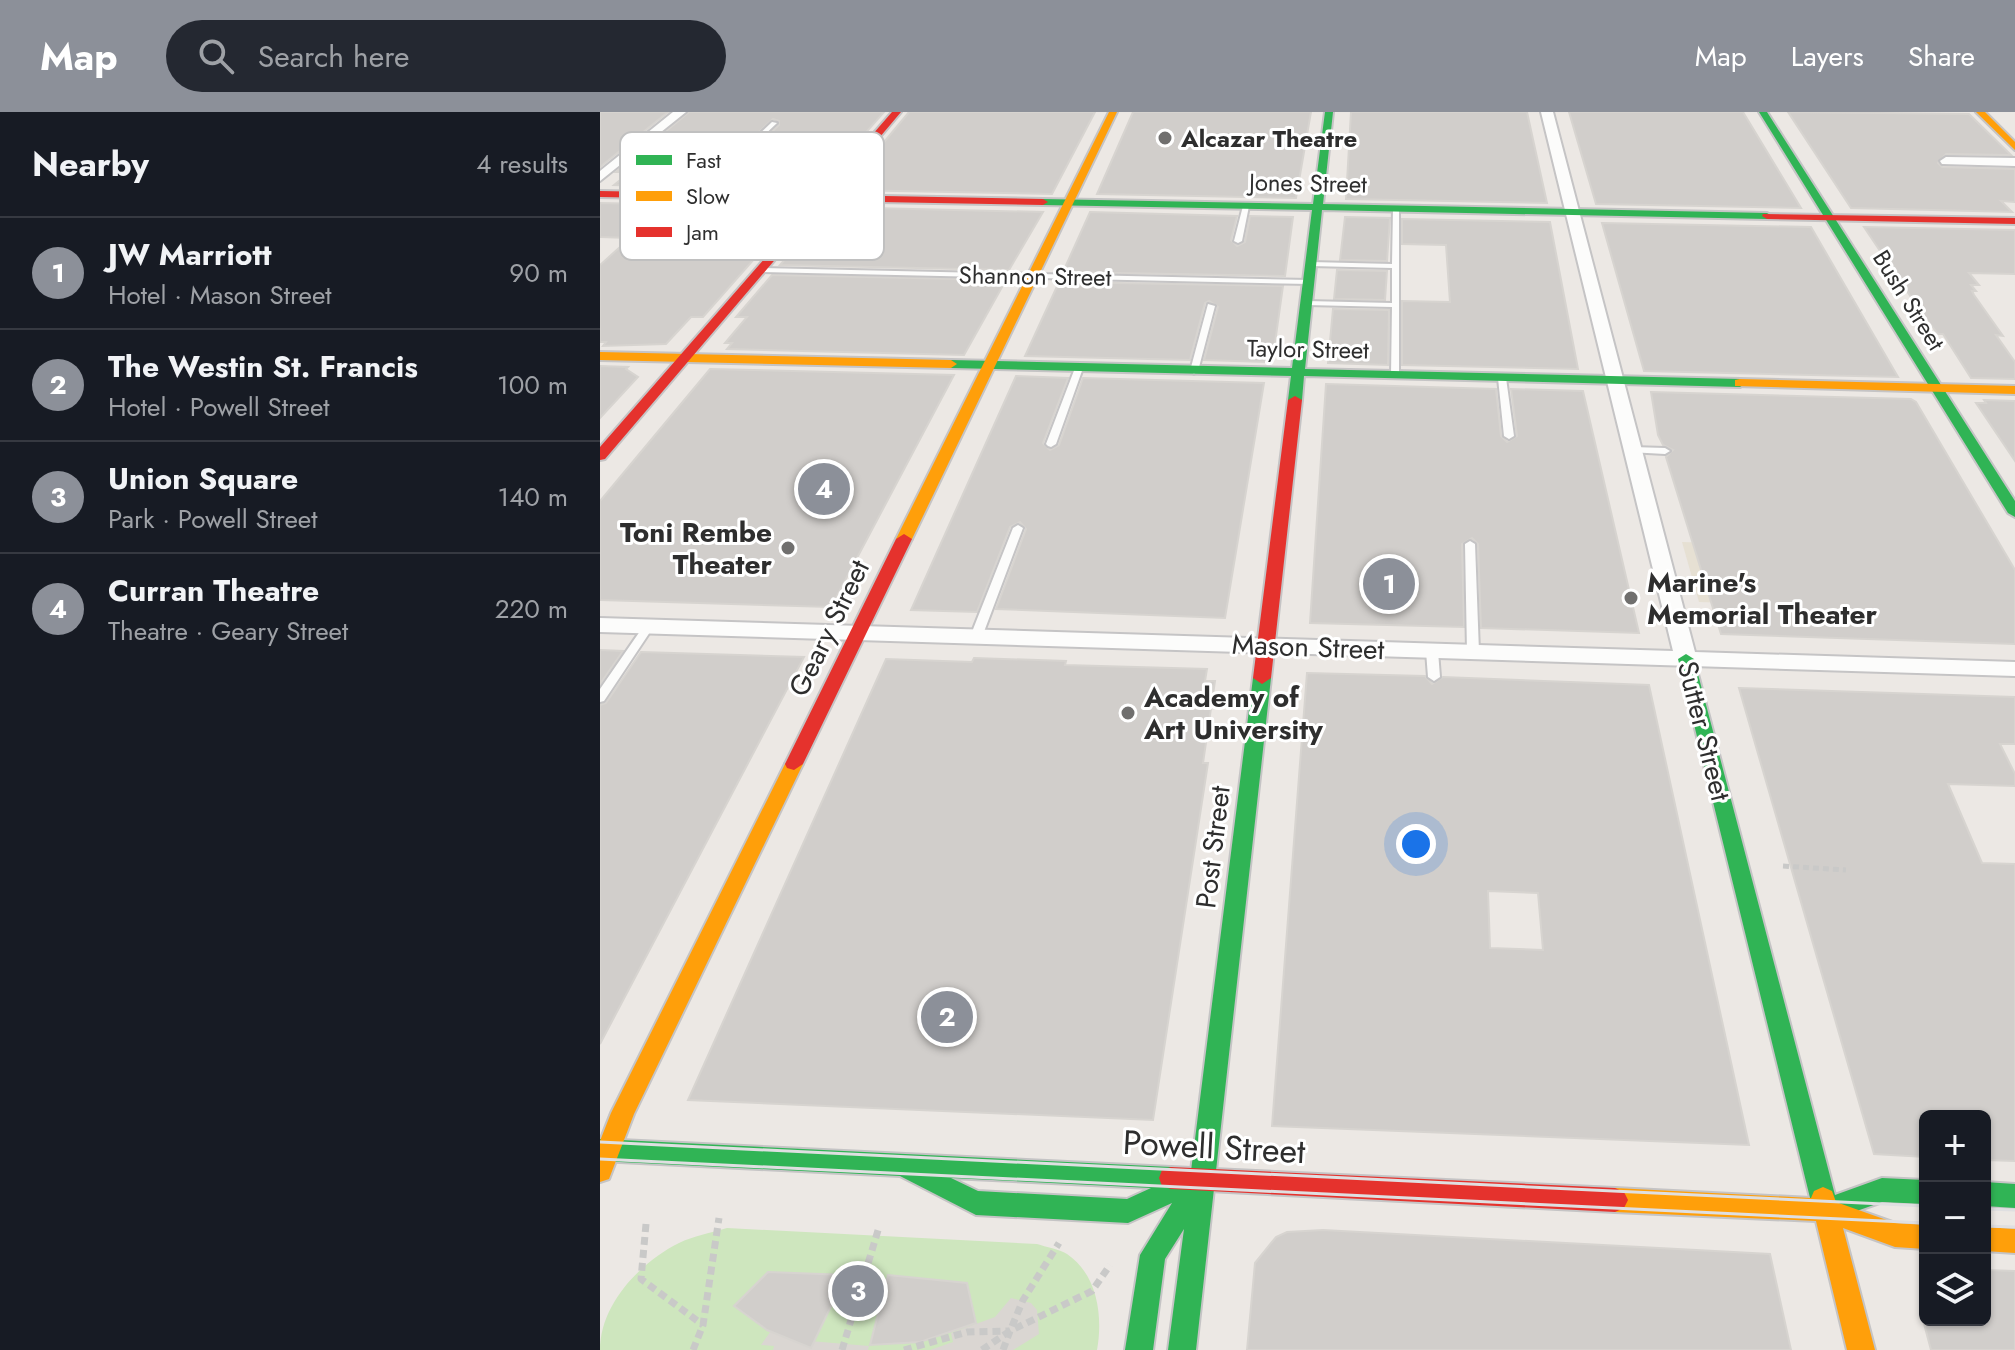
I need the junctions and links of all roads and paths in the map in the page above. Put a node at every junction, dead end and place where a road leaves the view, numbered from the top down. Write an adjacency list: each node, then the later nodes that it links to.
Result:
1 (680, 112): 9 (street)
2 (897, 112): 11 (main road)
3 (1113, 112): 20 (main road, Geary Street)
4 (1329, 112): 22 (main road, Post Street)
5 (1547, 112): 24 (street, Sutter Street)
6 (1763, 112): 25 (main road, Bush Street)
7 (1980, 112): 12 (main road)
8 (774, 123): 10 (lane)
9 (655, 132)
10 (765, 132)
11 (880, 132)
12 (2015, 147)
13 (620, 161): 16 (street)
14 (1946, 161): 15 (street)
15 (2015, 162)
16 (600, 177)
17 (600, 194): 18 (main road, Jones Street)
18 (620, 194)
19 (884, 199): 20 (main road, Jones Street)
20 (1069, 203): 21 (main road, Jones Street); 32 (main road, Geary Street)
21 (1246, 206): 22 (main road, Jones Street); 27 (lane)
22 (1318, 208): 23 (main road, Jones Street); 31 (main road, Post Street)
23 (1396, 209): 24 (main road, Jones Street); 29 (lane)
24 (1572, 213): 25 (main road, Jones Street); 44 (street, Sutter Street)
25 (1830, 218): 26 (main road, Jones Street); 45 (main road, Bush Street)
26 (2015, 221)
27 (1238, 241)
28 (770, 260): 30 (main road)
29 (1396, 266): 31 (lane, Shannon Street); 34 (lane)
30 (761, 270): 32 (lane, Shannon Street); 37 (main road)
31 (1310, 273): 32 (lane, Shannon Street); 33 (main road, Post Street)
32 (1033, 276): 38 (main road, Geary Street)
33 (1307, 303): 34 (lane); 41 (main road, Post Street)
34 (1395, 305): 42 (lane)
35 (1211, 306): 40 (lane)
36 (600, 356): 37 (main road, Taylor Street)
37 (684, 358): 38 (main road, Taylor Street); 51 (main road)
38 (989, 366): 39 (main road, Taylor Street); 57 (main road, Geary Street)
39 (1079, 368): 40 (main road, Taylor Street); 48 (lane)
40 (1194, 371): 41 (main road, Taylor Street)
41 (1298, 373): 42 (main road, Taylor Street); 59 (main road, Post Street)
42 (1395, 375): 43 (main road, Taylor Street)
43 (1502, 378): 44 (main road, Taylor Street); 47 (lane)
44 (1615, 381): 45 (main road, Taylor Street); 49 (street, Sutter Street)
45 (1937, 388): 46 (main road, Taylor Street); 52 (main road, Bush Street)
46 (2015, 390)
47 (1509, 436)
48 (1051, 444)
49 (1632, 450): 50 (lane); 62 (street, Sutter Street)
50 (1665, 451)
51 (600, 456)
52 (2015, 513)
53 (1018, 528): 58 (lane)
54 (1470, 544): 61 (lane)
55 (600, 625): 56 (street, Mason Street)
56 (649, 626): 57 (street, Mason Street); 65 (lane)
57 (858, 633): 58 (street, Mason Street); 68 (main road, Geary Street)
58 (976, 637): 59 (street, Mason Street)
59 (1265, 646): 60 (street, Mason Street); 71 (main road, Post Street)
60 (1432, 651): 61 (street, Mason Street); 64 (lane)
61 (1473, 652): 62 (street, Mason Street)
62 (1686, 659): 63 (street, Mason Street); 75 (main road, Sutter Street)
63 (2015, 669)
64 (1434, 677)
65 (600, 698)
66 (1783, 866): 67 (path)
67 (1846, 870)
68 (604, 1150): 69 (main road, Powell Street); 70 (main road, Geary Street)
69 (898, 1165): 71 (main road, Powell Street); 71 (main road)
70 (600, 1171)
71 (1202, 1178): 75 (main road, Powell Street); 92 (main road); 93 (main road, Post Street)
72 (1919, 1192): 75 (main road, Powell Street)
73 (1991, 1194): 74 (main road)
74 (2015, 1196)
75 (1826, 1210): 76 (lane); 81 (main road, Powell Street); 94 (main road, Sutter Street)
76 (1889, 1213)
77 (719, 1218): 85 (path)
78 (646, 1224): 85 (path)
79 (879, 1227): 88 (path)
80 (1064, 1235): 86 (path)
81 (1919, 1237)
82 (1991, 1239): 83 (main road)
83 (2015, 1241)
84 (1092, 1291): 86 (path)
85 (703, 1325): 87 (path)
86 (1010, 1331): 89 (path); 90 (path); 91 (path)
87 (693, 1350)
88 (842, 1350)
89 (904, 1350)
90 (982, 1350)
91 (1003, 1350)
92 (1139, 1350)
93 (1182, 1350)
94 (1861, 1350)

